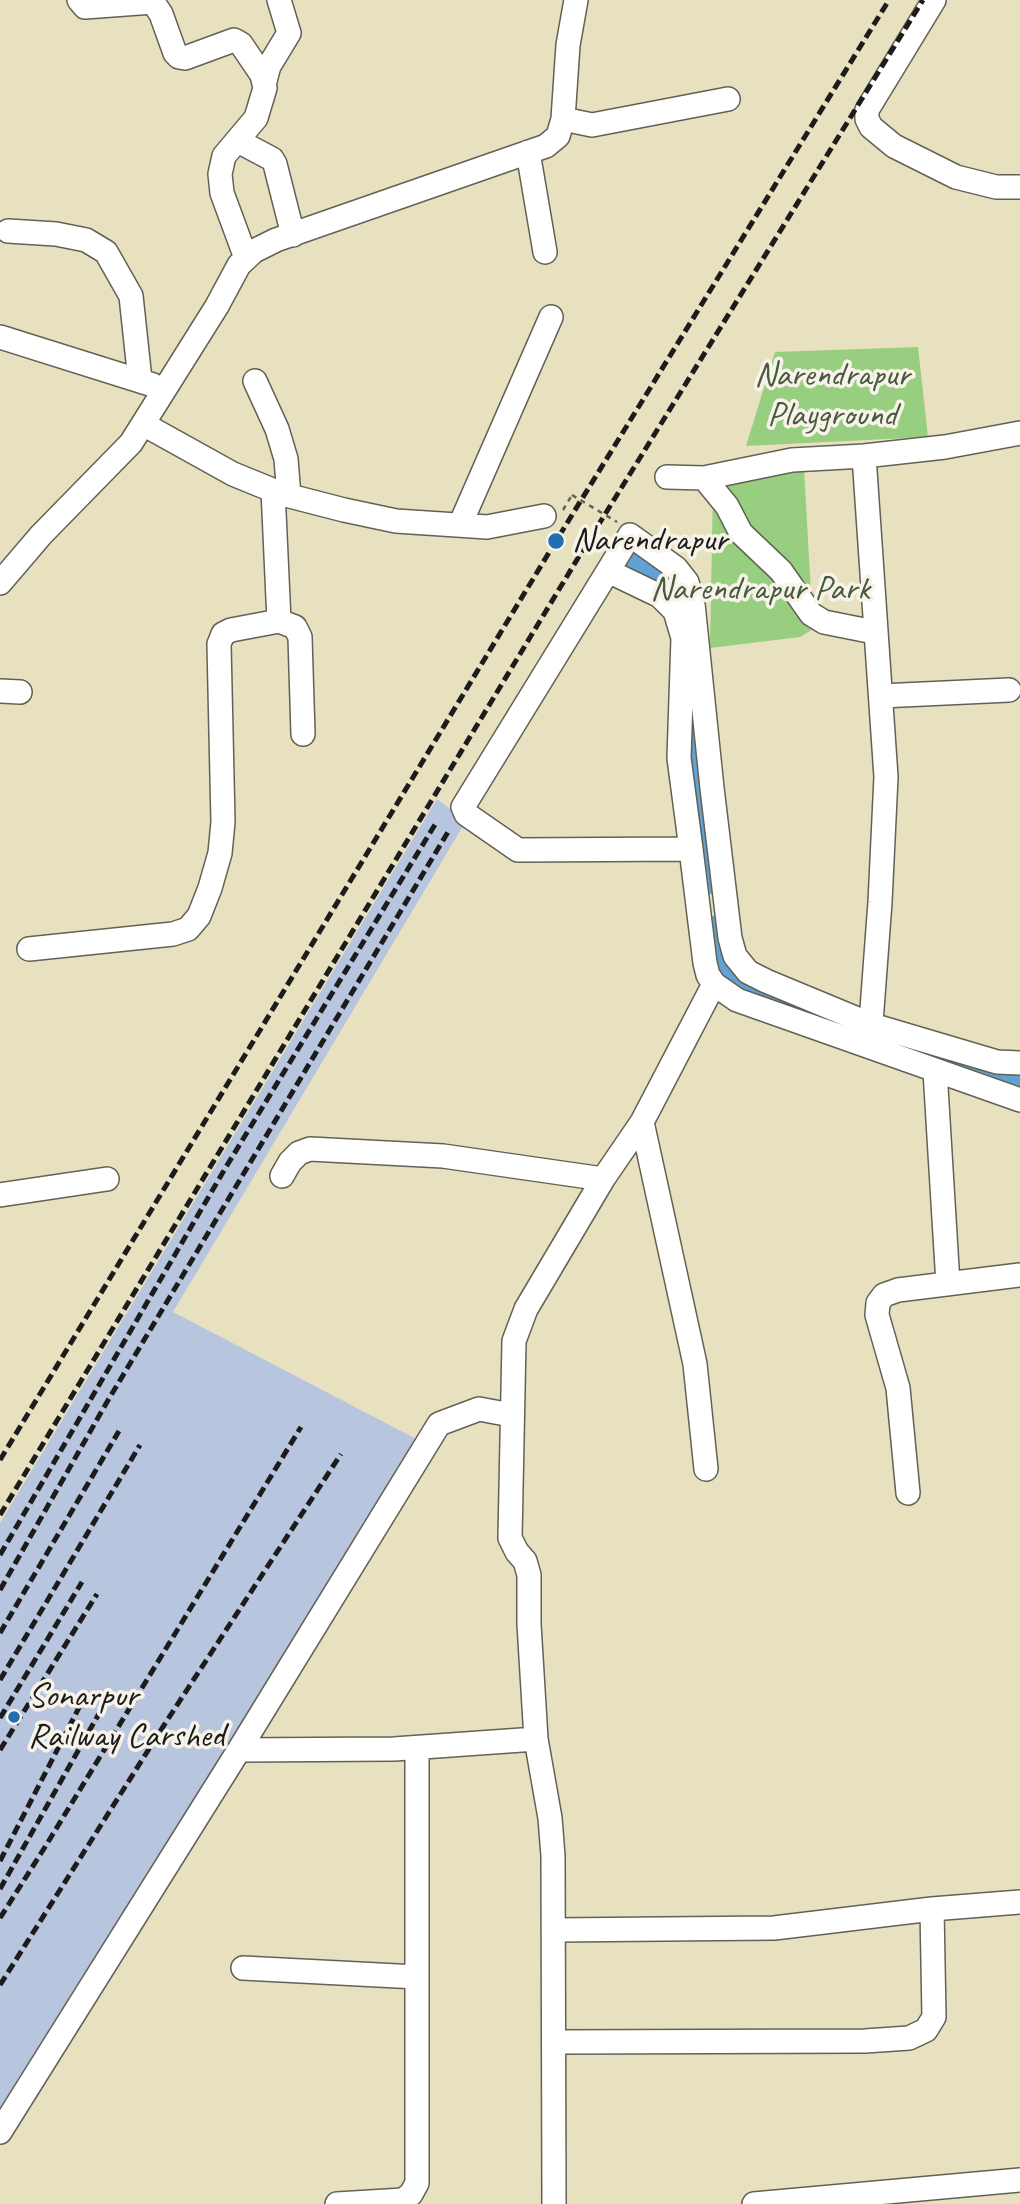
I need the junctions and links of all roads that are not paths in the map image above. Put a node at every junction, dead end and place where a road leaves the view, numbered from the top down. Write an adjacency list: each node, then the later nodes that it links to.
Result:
1 (79, 0): 5 (street)
2 (279, 0): 5 (street)
3 (576, 0): 7 (street)
4 (934, 0): 10 (street)
5 (265, 81): 8 (street)
6 (728, 99): 7 (street)
7 (563, 119): 9 (street)
8 (238, 141): 12 (street); 14 (street)
9 (528, 152): 12 (street); 13 (street)
10 (1020, 187)
11 (8, 231): 17 (street)
12 (293, 235): 14 (street)
13 (545, 252)
14 (246, 258): 19 (street)
15 (551, 317): 27 (street)
16 (0, 337): 17 (street)
17 (140, 380): 19 (street)
18 (255, 381): 25 (street)
19 (166, 389): 20 (street)
20 (143, 424): 25 (street); 29 (street)
21 (1020, 433): 22 (street)
22 (864, 456): 24 (street); 31 (street)
23 (667, 477): 24 (street)
24 (704, 478): 31 (street)
25 (281, 493): 27 (street); 30 (street)
26 (553, 514): 27 (street)
27 (460, 525)
28 (608, 570): 35 (street); 35 (street); 38 (street)
29 (0, 583)
30 (279, 621): 34 (street); 36 (street)
31 (874, 632): 33 (street)
32 (1009, 690): 33 (street)
33 (881, 696): 38 (street)
34 (303, 734)
35 (691, 849): 37 (street)
36 (29, 949)
37 (715, 984): 38 (street); 42 (street)
38 (870, 1036): 39 (street); 40 (street)
39 (1020, 1063)
40 (935, 1071): 41 (street); 48 (street)
41 (1020, 1100)
42 (642, 1122): 45 (street); 50 (street)
43 (282, 1176): 45 (street)
44 (107, 1179): 46 (street)
45 (603, 1180): 49 (street)
46 (0, 1195)
47 (1020, 1275): 48 (street)
48 (947, 1284): 51 (street)
49 (511, 1415): 52 (street); 54 (street)
50 (706, 1469)
51 (908, 1493)
52 (536, 1739): 53 (street); 57 (street)
53 (417, 1748): 54 (street); 59 (street)
54 (239, 1750): 61 (street)
55 (1020, 1902): 56 (street)
56 (932, 1909): 57 (street); 60 (street)
57 (554, 1930): 60 (street)
58 (243, 1968): 59 (street)
59 (417, 1977): 63 (street)
60 (554, 2042): 64 (street)
61 (0, 2132)
62 (1020, 2180): 65 (street)
63 (337, 2204)
64 (554, 2204)
65 (754, 2204)

